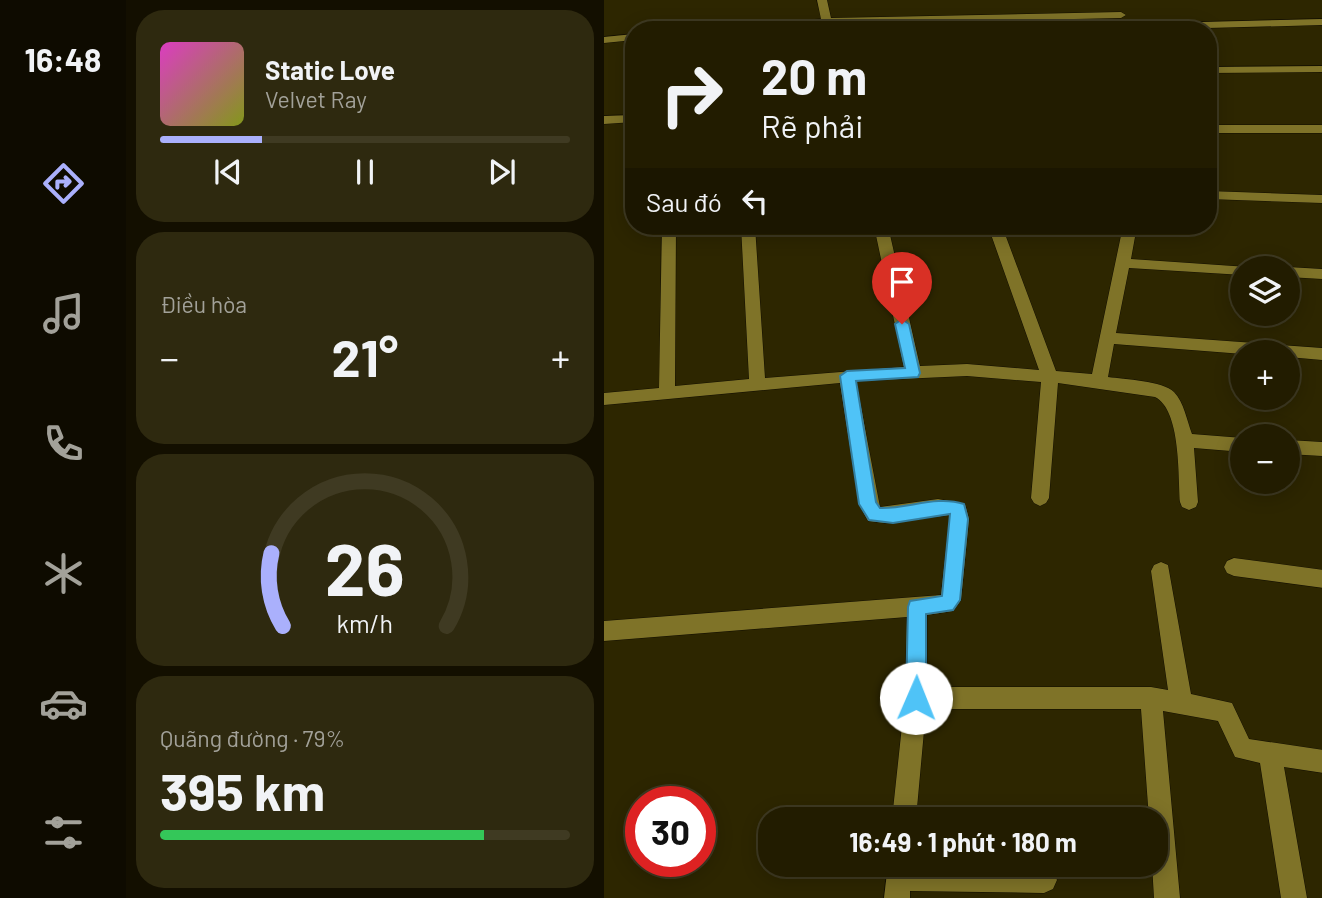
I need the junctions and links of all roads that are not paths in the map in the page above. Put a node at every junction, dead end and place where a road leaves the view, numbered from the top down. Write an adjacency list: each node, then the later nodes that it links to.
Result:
1 (822, 0): 3 (street)
2 (1119, 0): 4 (street)
3 (826, 21)
4 (1122, 21)
5 (1322, 22): 6 (street)
6 (1217, 23)
7 (625, 38): 8 (street)
8 (604, 40)
9 (1322, 69): 10 (street)
10 (1217, 70)
11 (625, 119): 12 (street)
12 (604, 120)
13 (1217, 129): 14 (street)
14 (1322, 129)
15 (1217, 195): 16 (street)
16 (1322, 199)
17 (669, 235): 33 (street)
18 (749, 235): 32 (street)
19 (883, 235): 28 (street)
20 (998, 235): 30 (street)
21 (1129, 235): 22 (street)
22 (1125, 263): 23 (street); 26 (street)
23 (1230, 269)
24 (1300, 273): 25 (street)
25 (1322, 274)
26 (1110, 338): 27 (street); 31 (street)
27 (1322, 354)
28 (913, 373): 29 (street); 30 (street)
29 (847, 376): 32 (street); 44 (street)
30 (1050, 377): 31 (street); 39 (street)
31 (1099, 382): 35 (street)
32 (757, 385): 33 (street)
33 (668, 394): 34 (street)
34 (604, 399)
35 (1185, 440): 36 (street); 40 (street)
36 (1230, 443)
37 (1300, 448): 38 (street)
38 (1322, 449)
39 (1040, 498)
40 (1189, 502)
41 (1235, 567): 43 (street)
42 (1162, 571): 48 (street)
43 (1322, 579)
44 (917, 607): 45 (street); 46 (street)
45 (604, 631)
46 (916, 698): 47 (street); 51 (street)
47 (1151, 698): 48 (street); 54 (street)
48 (1181, 702): 49 (street)
49 (1270, 755): 50 (street); 55 (street)
50 (1322, 762)
51 (905, 807)
52 (898, 880): 53 (street)
53 (1044, 880)
54 (1167, 898)
55 (1294, 898)

